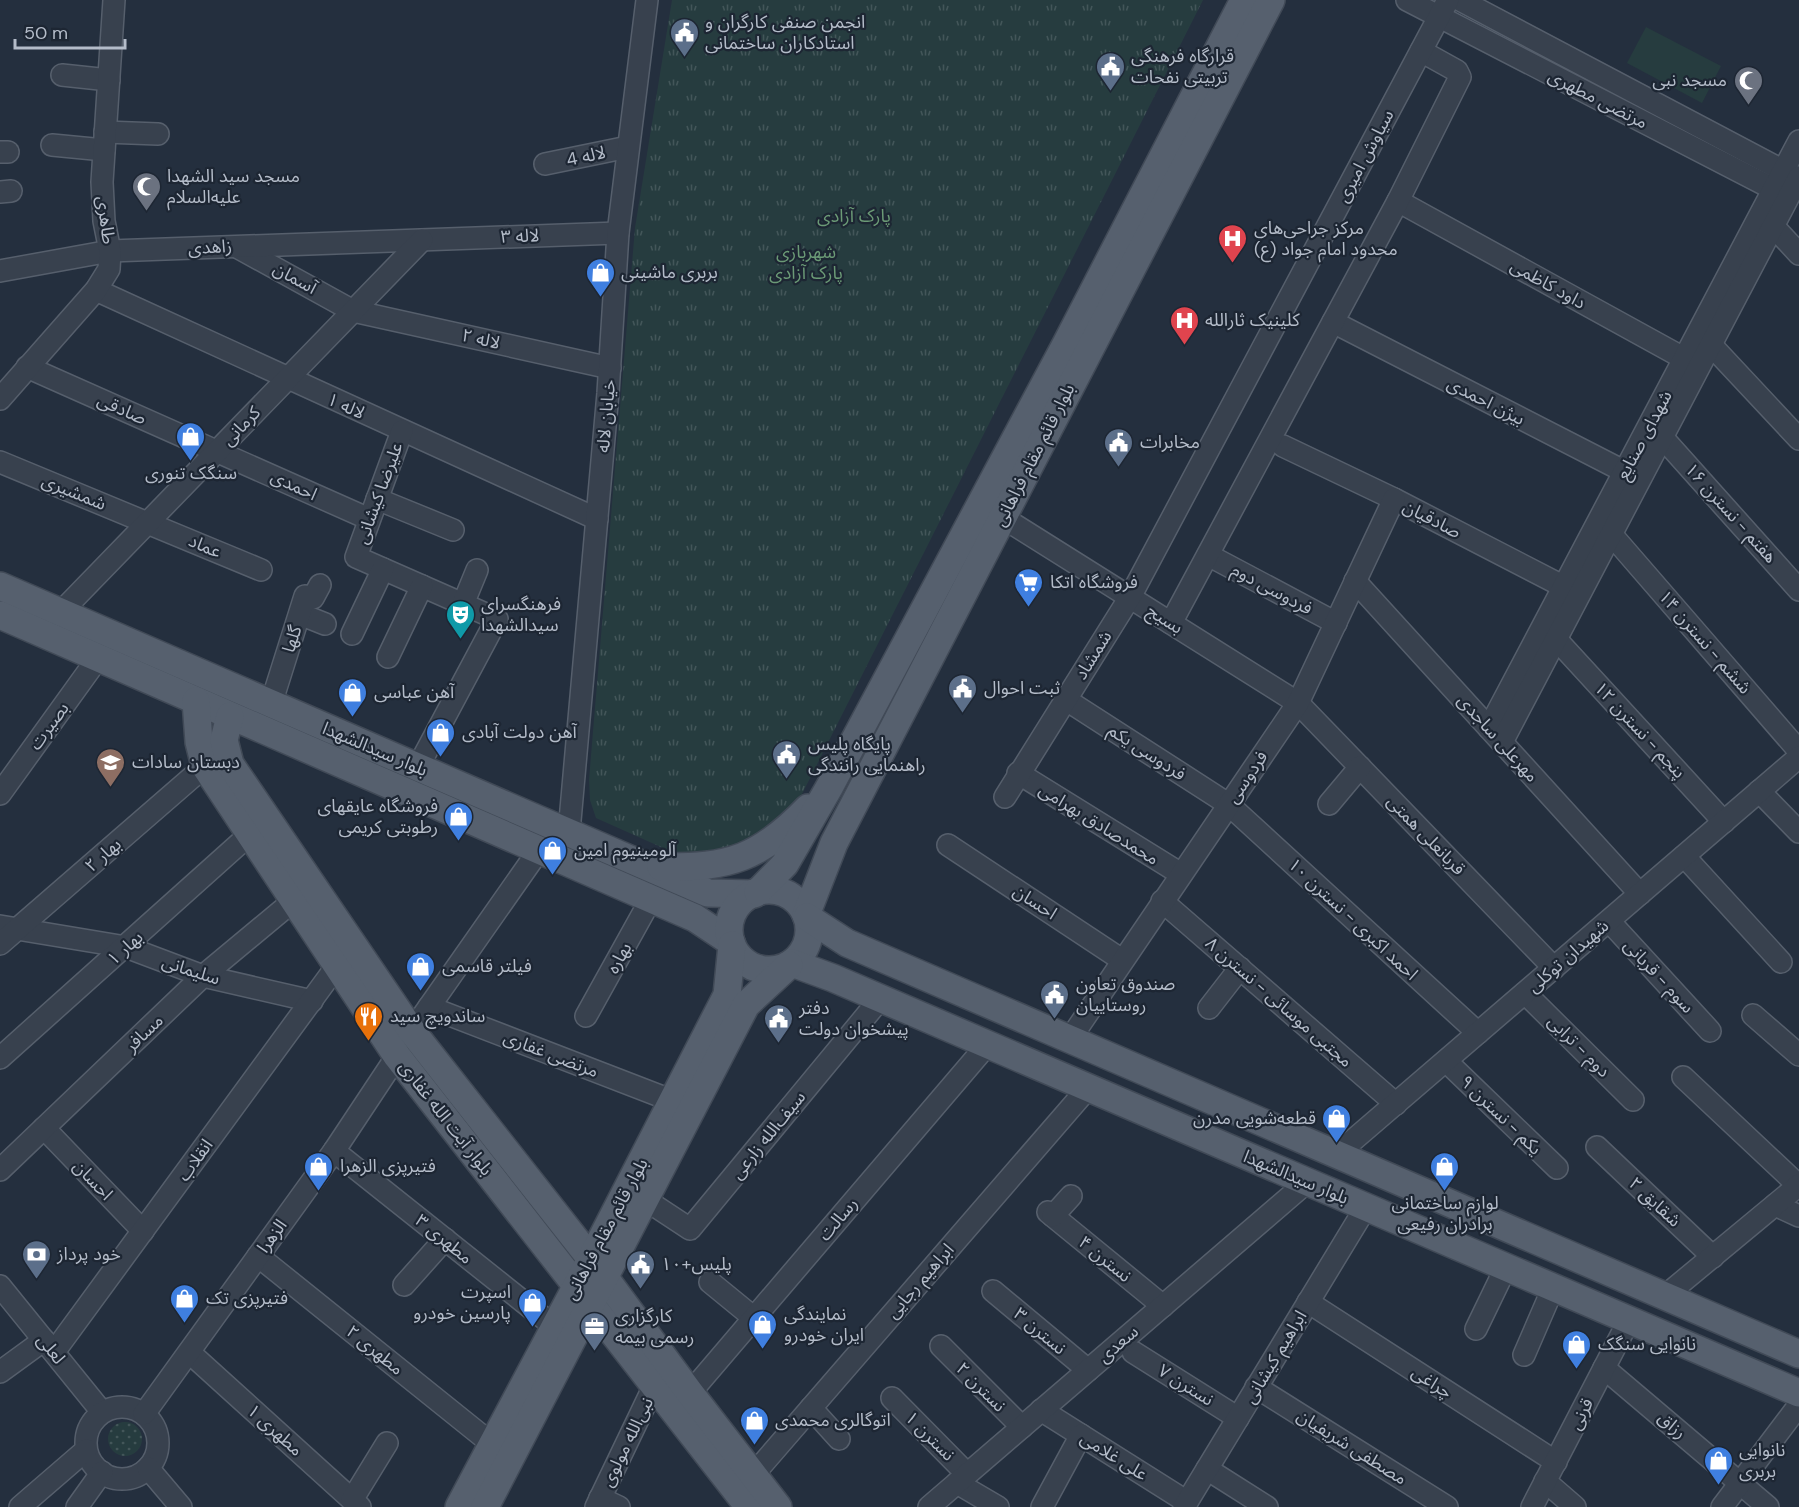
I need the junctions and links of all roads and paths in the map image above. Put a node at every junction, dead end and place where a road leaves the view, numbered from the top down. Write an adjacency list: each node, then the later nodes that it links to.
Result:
1 (114, 0): 10 (street, طاهری)
2 (647, 0): 15 (street, خیابان لاله)
3 (1244, 0): 86 (main road, بلوار قائم مقام فراهانی)
4 (1271, 0): 44 (main road, بلوار قائم مقام فراهانی)
5 (1407, 0): 7 (street, مرتضی مطهری)
6 (1460, 0): 17 (street, مرتضی مطهری)
7 (1444, 8): 8 (street, سیاوش امیری); 17 (street, مرتضی مطهری)
8 (1421, 51): 18 (street); 60 (street, سیاوش امیری)
9 (62, 75): 10 (street)
10 (109, 80): 12 (street, طاهری)
11 (158, 134): 12 (street)
12 (105, 141): 14 (street); 23 (street, طاهری)
13 (1799, 141): 17 (street, شهدای صنایع)
14 (52, 145)
15 (628, 147): 16 (street, لاله 4); 20 (street, خیابان لاله)
16 (545, 164)
17 (1789, 183): 19 (street, شهدای صنایع); 30 (street, شهدای صنایع)
18 (1398, 201): 28 (street); 30 (street, داود کاظمی)
19 (1773, 226): 24 (street); 29 (street, شهدای صنایع)
20 (618, 233): 21 (street, لاله ۳); 32 (street, خیابان لاله)
21 (422, 240): 22 (street, زاهدی); 27 (street, کرمانی)
22 (236, 246): 23 (street, زاهدی); 27 (street, آسمان)
23 (110, 252): 25 (street, زاهدی); 26 (street, طاهری)
24 (1799, 254)
25 (0, 271)
26 (96, 290): 31 (street, طاهری); 33 (street, لاله ۱)
27 (353, 311): 32 (street, لاله ۲); 33 (street, کرمانی)
28 (1333, 322): 41 (street, بیژن احمدی); 50 (street)
29 (1711, 345): 30 (street, شهدای صنایع); 37 (street)
30 (1692, 363): 36 (street, شهدای صنایع); 41 (street, شهدای صنایع)
31 (27, 367): 34 (street, طاهری); 39 (street, صادقی)
32 (610, 368): 46 (street, خیابان لاله)
33 (287, 379): 35 (street, لاله ۱); 39 (street, کرمانی)
34 (0, 399)
35 (402, 431): 42 (street, علیرضا کیشانی); 46 (street, لاله ۱)
36 (1662, 437): 41 (street, شهدای صنایع); 58 (street, هفتم - نسترن ۱۶)
37 (1799, 439)
38 (1283, 446): 43 (street, صادقیان)
39 (218, 450): 45 (street, احمدی); 47 (street, کرمانی)
40 (0, 462): 47 (street, شمشیری)
41 (1632, 475): 49 (street, شهدای صنایع); 59 (street, شهدای صنایع)
42 (377, 499): 45 (street, علیرضا کیشانی); 48 (street)
43 (1394, 499): 54 (street, فردوسی); 59 (street, صادقیان)
44 (1002, 517): 60 (street, بسیج); 107 (main road, بلوار قائم مقام فراهانی)
45 (369, 519): 51 (street, علیرضا کیشانی)
46 (597, 519): 94 (street, خیابان لاله)
47 (148, 522): 52 (street, عماد); 62 (street, کرمانی)
48 (453, 530)
49 (1611, 534): 59 (street, شهدای صنایع); 80 (street, ششم - نسترن ۱۴)
50 (1208, 555): 65 (street); 66 (street, فردوسی دوم)
51 (383, 569): 57 (street, علیرضا کیشانی); 68 (street)
52 (261, 570)
53 (477, 570): 61 (street)
54 (1355, 581): 66 (street, فردوسی); 79 (street, مهرعلی ساجدی)
55 (320, 585): 63 (street, گلها)
56 (0, 586): 62 (main road, بلوار سیدالشهدا)
57 (422, 586): 61 (street, علیرضا کیشانی); 71 (street)
58 (1799, 590)
59 (1572, 591): 70 (street, شهدای صنایع); 73 (street, شهدای صنایع)
60 (1130, 597): 65 (street, بسیج); 74 (street, شمشاد)
61 (463, 604): 83 (street, علیرضا کیشانی)
62 (61, 612): 69 (main road, بلوار سیدالشهدا)
63 (300, 614): 67 (street); 77 (street, گلها)
64 (1, 617): 72 (main road, بلوار سیدالشهدا)
65 (1172, 623): 76 (street, بسیج)
66 (1336, 623): 76 (street, فردوسی)
67 (325, 624)
68 (352, 634)
69 (114, 636): 72 (main road); 77 (main road, بلوار سیدالشهدا)
70 (1556, 639): 73 (street, شهدای صنایع); 92 (street, پنجم - نسترن ۱۲)
71 (388, 657)
72 (98, 658): 75 (main road, بلوار سیدالشهدا); 88 (street, بصیرت)
73 (1515, 698): 79 (street, شهدای صنایع)
74 (1065, 699): 85 (street, شمشاد); 90 (street, فردوسی یکم)
75 (196, 701): 78 (main road, بلوار سیدالشهدا); 82 (main road, بلوار آیت الله غفاری)
76 (1298, 703): 84 (street, قربانعلی همتی); 90 (street, فردوسی)
77 (271, 704): 83 (main road, بلوار سیدالشهدا)
78 (230, 716): 93 (main road, بلوار آیت الله غفاری); 97 (main road, بلوار سیدالشهدا)
79 (1496, 735): 103 (street, مهرعلی ساجدی)
80 (1799, 751)
81 (1799, 757): 87 (street, شهیدان توکلی)
82 (205, 766): 93 (main road, بلوار آیت الله غفاری); 110 (street, بهار ۲)
83 (418, 767): 94 (main road, بلوار سیدالشهدا)
84 (1360, 767): 91 (street); 120 (street, قربانعلی همتی)
85 (1018, 774): 89 (street, شمشاد); 100 (street, محمدصادق بهرامی)
86 (830, 786): 99 (main road); 102 (main road, بلوار قائم مقام فراهانی)
87 (1759, 791): 92 (street, شهیدان توکلی); 95 (street)
88 (0, 794)
89 (1005, 797)
90 (1228, 804): 100 (street, فردوسی); 132 (street, احمد اکبری - نسترن ۱۰)
91 (1329, 804)
92 (1724, 822): 98 (street, شهیدان توکلی)
93 (259, 828): 106 (main road, بلوار آیت الله غفاری); 114 (street, بهار ۱); 130 (main road, بلوار آیت الله غفاری)
94 (569, 832): 99 (main road, بلوار سیدالشهدا)
95 (1799, 832)
96 (948, 845): 115 (street, احسان)
97 (539, 850): 104 (main road, بلوار سیدالشهدا); 126 (street)
98 (1684, 856): 103 (street, شهیدان توکلی); 116 (street)
99 (648, 867): 101 (main road, بلوار سیدالشهدا)
100 (1181, 874): 105 (street, فردوسی)
101 (708, 893): 102 (main road, بلوار سیدالشهدا); 108 (main road)
102 (756, 893): 107 (main road); 111 (main road)
103 (1640, 894): 109 (street, شهیدان توکلی)
104 (651, 899): 108 (main road, بلوار سیدالشهدا); 129 (street, بهاره)
105 (1162, 901): 115 (street, فردوسی); 119 (street, مجتبی موسائی - نسترن ۸)
106 (292, 902): 118 (main road, بلوار آیت الله غفاری); 121 (street, مسافر)
107 (807, 916): 112 (main road, بلوار سیدالشهدا); 117 (main road)
108 (694, 918): 111 (main road, بلوار سیدالشهدا)
109 (1609, 921): 120 (street, شهیدان توکلی); 131 (street, سوم - قربانی)
110 (8, 928): 113 (street, بهار ۲); 114 (street, سلیمانی)
111 (732, 943): 117 (main road); 142 (main road, بلوار قائم مقام فراهانی)
112 (847, 943): 122 (main road); 133 (main road, بلوار سیدالشهدا)
113 (0, 944)
114 (126, 947): 121 (street, سلیمانی); 137 (street, بهار ۱)
115 (1122, 960): 133 (street, فردوسی)
116 (1781, 962)
117 (791, 964): 122 (main road, بلوار سیدالشهدا); 153 (main road, بلوار قائم مقام فراهانی)
118 (336, 967): 125 (street, انقلاب); 136 (main road, بلوار آیت الله غفاری)
119 (1240, 968): 127 (street); 143 (street, مجتبی موسائی - نسترن ۸)
120 (1554, 968): 123 (street, شهیدان توکلی)
121 (203, 976): 125 (street, سلیمانی); 144 (street, مسافر)
122 (833, 978): 124 (main road, بلوار سیدالشهدا)
123 (1525, 993): 132 (street, شهیدان توکلی); 141 (street, دوم - ترابی)
124 (880, 999): 134 (main road, بلوار سیدالشهدا); 153 (street, سیف‌الله زارعی)
125 (312, 1001): 157 (street, انقلاب)
126 (429, 1007): 130 (street); 142 (street, مرتضی غفاری)
127 (1209, 1008)
128 (1753, 1015): 135 (street)
129 (586, 1016)
130 (411, 1030): 162 (main road, بلوار آیت الله غفاری)
131 (1710, 1031)
132 (1478, 1033): 138 (street, شهیدان توکلی)
133 (1070, 1039): 147 (main road, بلوار سیدالشهدا)
134 (987, 1045): 140 (main road, بلوار سیدالشهدا); 172 (street, رسالت)
135 (1799, 1054)
136 (397, 1056): 146 (street, الزهرا); 168 (main road, بلوار آیت الله غفاری)
137 (0, 1058)
138 (1446, 1061): 143 (street, شهیدان توکلی); 148 (street, یکم - نسترن ۹)
139 (1683, 1077): 151 (street)
140 (1088, 1088): 150 (main road, بلوار سیدالشهدا); 191 (street, ابراهیم رجایی)
141 (1633, 1100)
142 (673, 1101): 162 (main road, بلوار قائم مقام فراهانی)
143 (1396, 1104): 147 (street, شهیدان توکلی)
144 (44, 1128): 149 (street, مسافر); 157 (street, احسان)
145 (1596, 1147): 160 (street, شقایق ۲)
146 (334, 1151): 158 (street, مطهری ۳); 159 (street, الزهرا)
147 (1337, 1154): 169 (main road, بلوار سیدالشهدا)
148 (1557, 1168)
149 (0, 1170)
150 (1307, 1182): 155 (main road, بلوار سیدالشهدا); 171 (street, سعدی)
151 (1799, 1186): 154 (street)
152 (1071, 1196): 171 (street, نسترن ۴)
153 (646, 1200): 162 (main road, بلوار قائم مقام فراهانی)
154 (1775, 1205): 156 (street); 160 (street)
155 (1366, 1207): 161 (main road, بلوار سیدالشهدا); 170 (street, ابراهیم کیشانی)
156 (1799, 1216)
157 (143, 1231): 176 (street, انقلاب)
158 (445, 1239): 164 (street); 174 (street, مطهری ۳)
159 (258, 1256): 179 (street, الزهرا); 200 (street, مطهری ۲)
160 (1713, 1257): 169 (street)
161 (1506, 1267): 166 (main road, بلوار سیدالشهدا); 175 (street)
162 (598, 1269): 168 (main road, بلوار قائم مقام فراهانی); 187 (main road, بلوار آیت الله غفاری)
163 (710, 1282): 172 (street)
164 (404, 1285)
165 (0, 1286): 176 (street, لعلی)
166 (1553, 1288): 173 (main road, بلوار سیدالشهدا); 181 (street)
167 (993, 1291): 183 (street, نسترن ۳)
168 (584, 1295): 174 (main road, بلوار قائم مقام فراهانی); 185 (main road, بلوار آیت الله غفاری); 217 (main road, بلوار قائم مقام فراهانی)
169 (1665, 1296): 173 (main road); 180 (main road, بلوار سیدالشهدا)
170 (1308, 1302): 186 (street, ابراهیم کیشانی); 202 (street, چراغی)
171 (1163, 1306): 183 (street, سعدی)
172 (754, 1318): 187 (street, رسالت)
173 (1629, 1320): 182 (street, قرنی); 188 (main road, بلوار سیدالشهدا)
174 (555, 1326): 200 (main road, بلوار قائم مقام فراهانی)
175 (1476, 1329)
176 (49, 1346): 184 (street); 193 (street, لعلی)
177 (941, 1346): 196 (street, نسترن ۲)
178 (1133, 1352): 195 (street, نسترن ۷)
179 (190, 1353): 194 (street, الزهرا); 210 (street, مطهری ۱)
180 (1799, 1354)
181 (1524, 1355)
182 (1604, 1368): 202 (street, قرنی); 209 (street, رزاق)
183 (1088, 1370): 192 (street, سعدی)
184 (0, 1372)
185 (654, 1386): 211 (street, نبی‌الله مولوی); 218 (main road, بلوار آیت الله غفاری)
186 (1257, 1387): 195 (street, ابراهیم کیشانی); 224 (street, مصطفی شریفیان)
187 (690, 1393): 206 (main road, بلوار آیت الله غفاری)
188 (1799, 1393)
189 (892, 1398): 207 (street, نسترن ۱)
190 (1799, 1405): 209 (street)
191 (811, 1408): 198 (street); 206 (street, ابراهیم رجایی)
192 (1041, 1410): 196 (street, سعدی); 197 (street, علی غلامی)
193 (102, 1412): 194 (street); 201 (street)
194 (144, 1414): 203 (street)
195 (1238, 1418): 204 (street, ابراهیم کیشانی)
196 (1022, 1427): 207 (street, سعدی)
197 (1081, 1435): 212 (street, علی غلامی); 222 (street)
198 (839, 1439)
199 (387, 1443): 210 (street)
200 (492, 1444): 216 (main road, بلوار قائم مقام فراهانی)
201 (87, 1450): 205 (street); 213 (street)
202 (1556, 1462): 208 (street, قرنی)
203 (148, 1468): 205 (street); 215 (street)
204 (1207, 1468): 212 (street, ابراهیم کیشانی); 223 (street)
205 (102, 1472): 214 (street)
206 (753, 1475): 219 (main road, بلوار آیت الله غفاری)
207 (962, 1478): 220 (street, سعدی); 221 (street, نسترن ۱)
208 (1545, 1481): 225 (street, قرنی); 226 (street)
209 (1740, 1483): 227 (street); 228 (street, رزاق)
210 (356, 1504)
211 (605, 1504)
212 (1185, 1505)
213 (20, 1507)
214 (77, 1507)
215 (181, 1507)
216 (459, 1507)
217 (485, 1507)
218 (749, 1507)
219 (778, 1507)
220 (929, 1507)
221 (998, 1507)
222 (1042, 1507)
223 (1268, 1507)
224 (1447, 1507)
225 (1532, 1507)
226 (1575, 1507)
227 (1722, 1507)
228 (1768, 1507)

